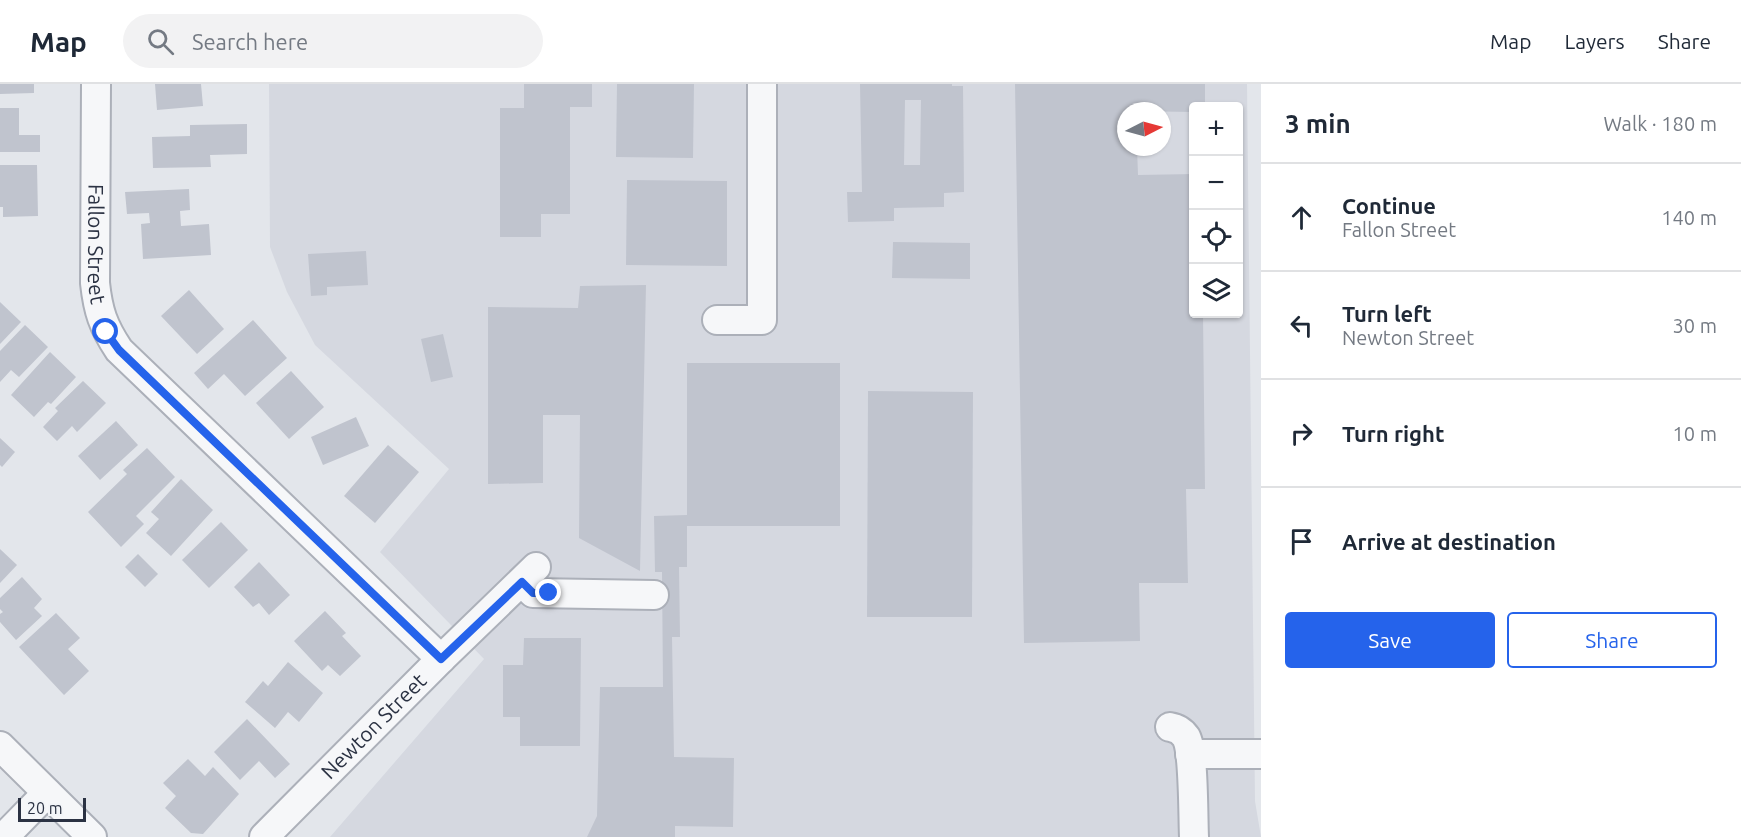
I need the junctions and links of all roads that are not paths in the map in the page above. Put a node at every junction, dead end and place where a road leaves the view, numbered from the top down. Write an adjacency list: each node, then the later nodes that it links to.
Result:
1 (96, 84): 5 (street, Fallon Street)
2 (762, 84): 3 (street)
3 (717, 320)
4 (654, 595): 5 (street, Newton Street)
5 (441, 659): 13 (street, Newton Street)
6 (1170, 727): 8 (street)
7 (0, 746): 10 (street)
8 (1190, 754): 9 (street); 14 (street)
9 (1261, 754)
10 (47, 793): 11 (street); 12 (street)
11 (4, 837)
12 (92, 837)
13 (264, 837)
14 (1194, 837)

